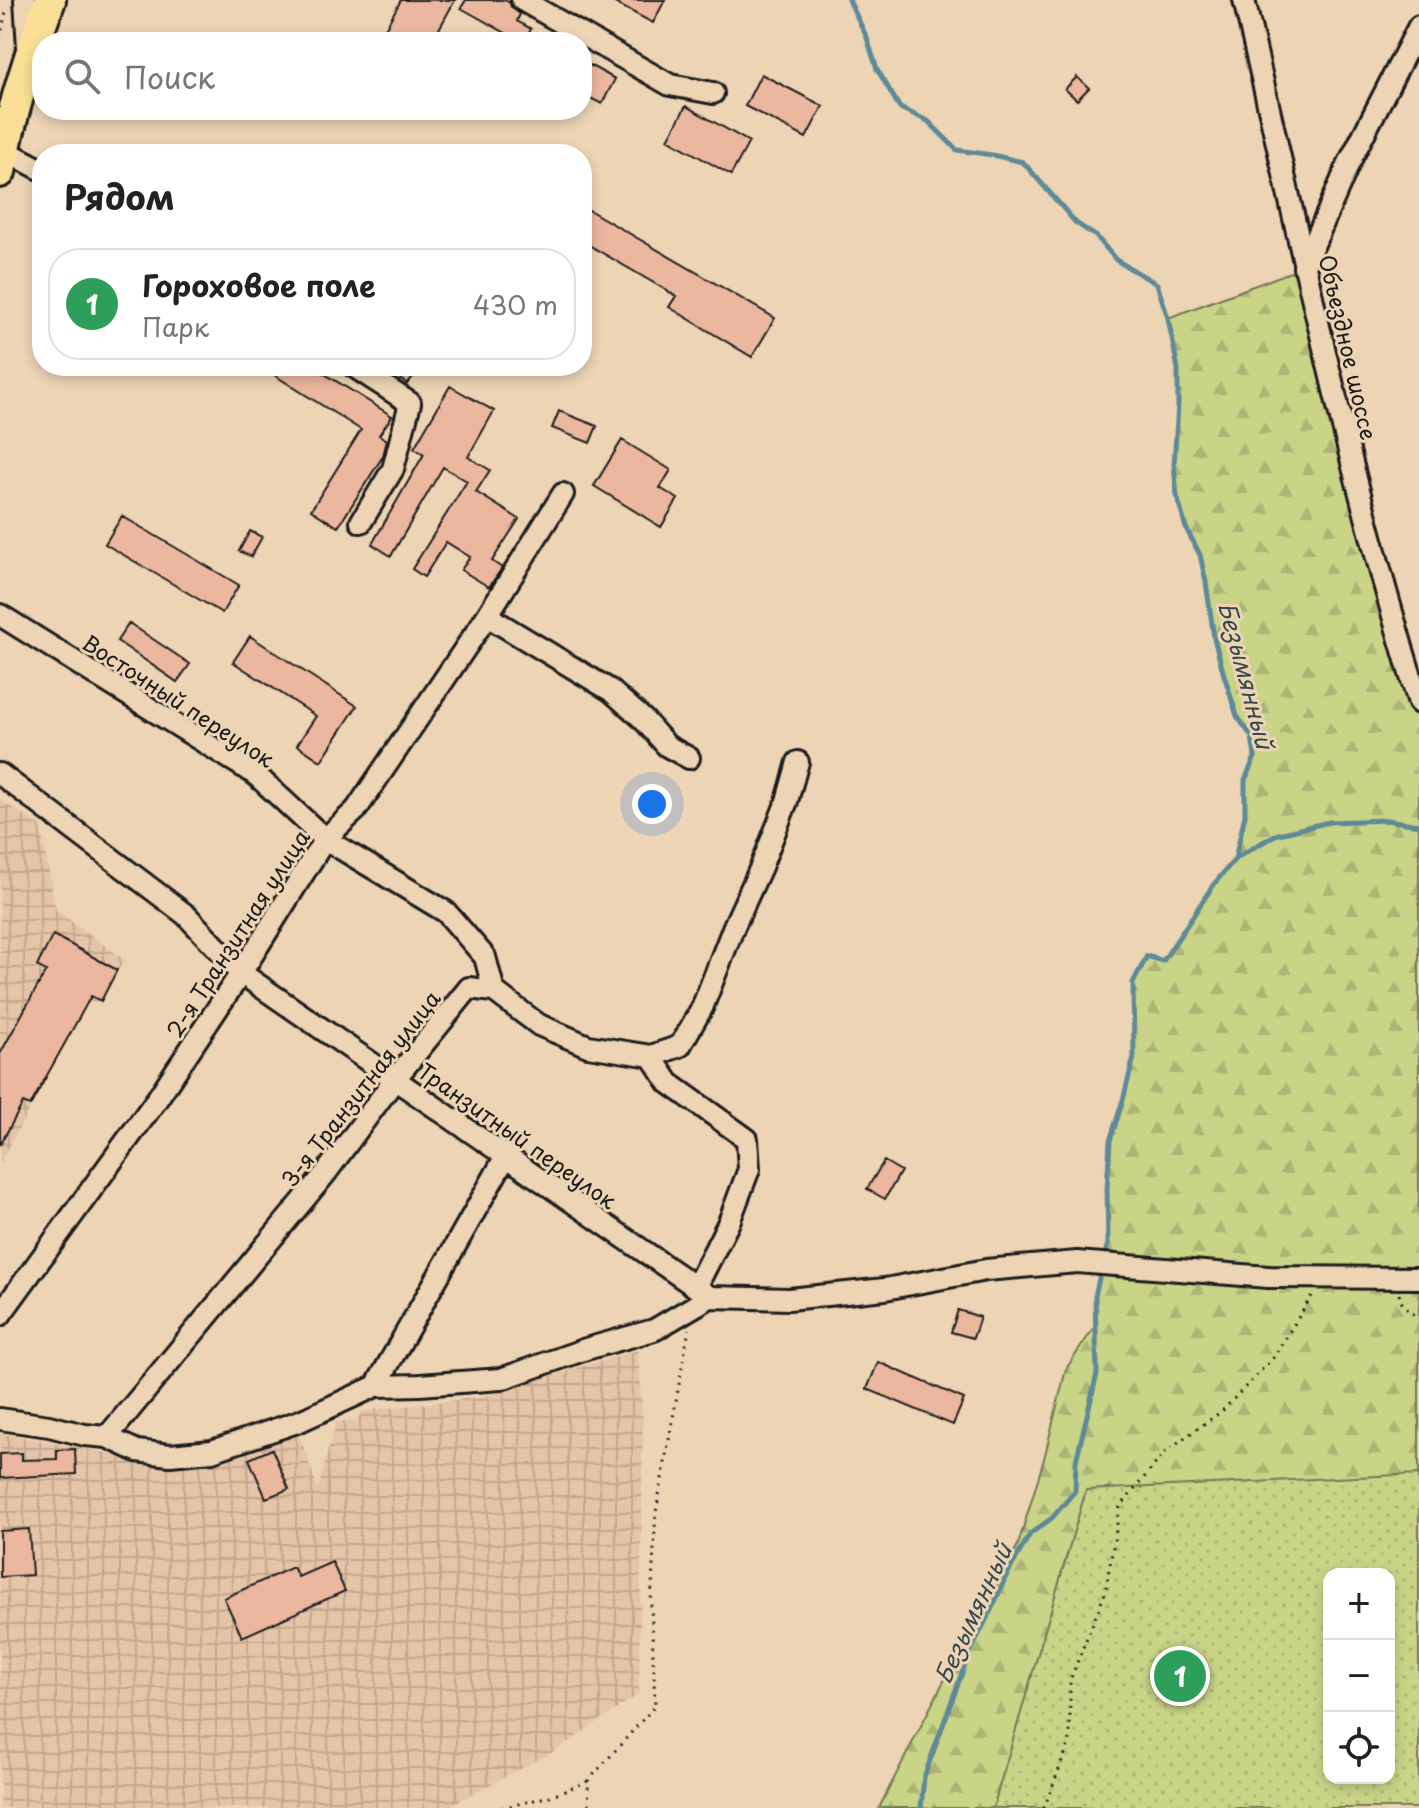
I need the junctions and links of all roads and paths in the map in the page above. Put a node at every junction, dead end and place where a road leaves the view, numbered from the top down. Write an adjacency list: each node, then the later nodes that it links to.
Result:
1 (8, 0): 9 (path)
2 (25, 0): 12 (street)
3 (50, 0): 7 (highway)
4 (522, 0): 8 (street)
5 (1244, 0): 16 (street, Объездное шоссе)
6 (1419, 26): 16 (street)
7 (38, 32)
8 (578, 32)
9 (0, 38)
10 (592, 40): 13 (street)
11 (32, 48): 12 (highway)
12 (29, 56): 14 (highway)
13 (713, 93)
14 (1, 165): 15 (street)
15 (32, 169)
16 (1304, 267): 22 (street, Объездное шоссе)
17 (368, 376): 19 (street)
18 (563, 494): 21 (street, 2-я Транзитная улица)
19 (361, 522)
20 (0, 615): 26 (street, Восточный переулок)
21 (487, 616): 23 (street); 26 (street, 2-я Транзитная улица)
22 (1419, 703)
23 (689, 758)
24 (798, 762): 29 (street)
25 (0, 774): 27 (street, Транзитный переулок)
26 (325, 839): 27 (street, 2-я Транзитная улица); 28 (street, Восточный переулок)
27 (241, 973): 30 (street, Транзитный переулок); 35 (street, 2-я Транзитная улица)
28 (494, 991): 29 (street); 30 (street, 3-я Транзитная улица)
29 (651, 1056): 34 (street)
30 (395, 1079): 31 (street, Транзитный переулок); 39 (street, 3-я Транзитная улица)
31 (506, 1156): 34 (street, Транзитный переулок); 37 (street)
32 (1324, 1277): 33 (street); 34 (street); 43 (path)
33 (1409, 1278): 36 (path)
34 (700, 1297): 37 (street); 40 (path)
35 (0, 1315)
36 (1419, 1316)
37 (376, 1386): 39 (street)
38 (0, 1419): 39 (street)
39 (107, 1437)
40 (588, 1781): 41 (path); 42 (path)
41 (502, 1808)
42 (589, 1808)
43 (1044, 1808)

